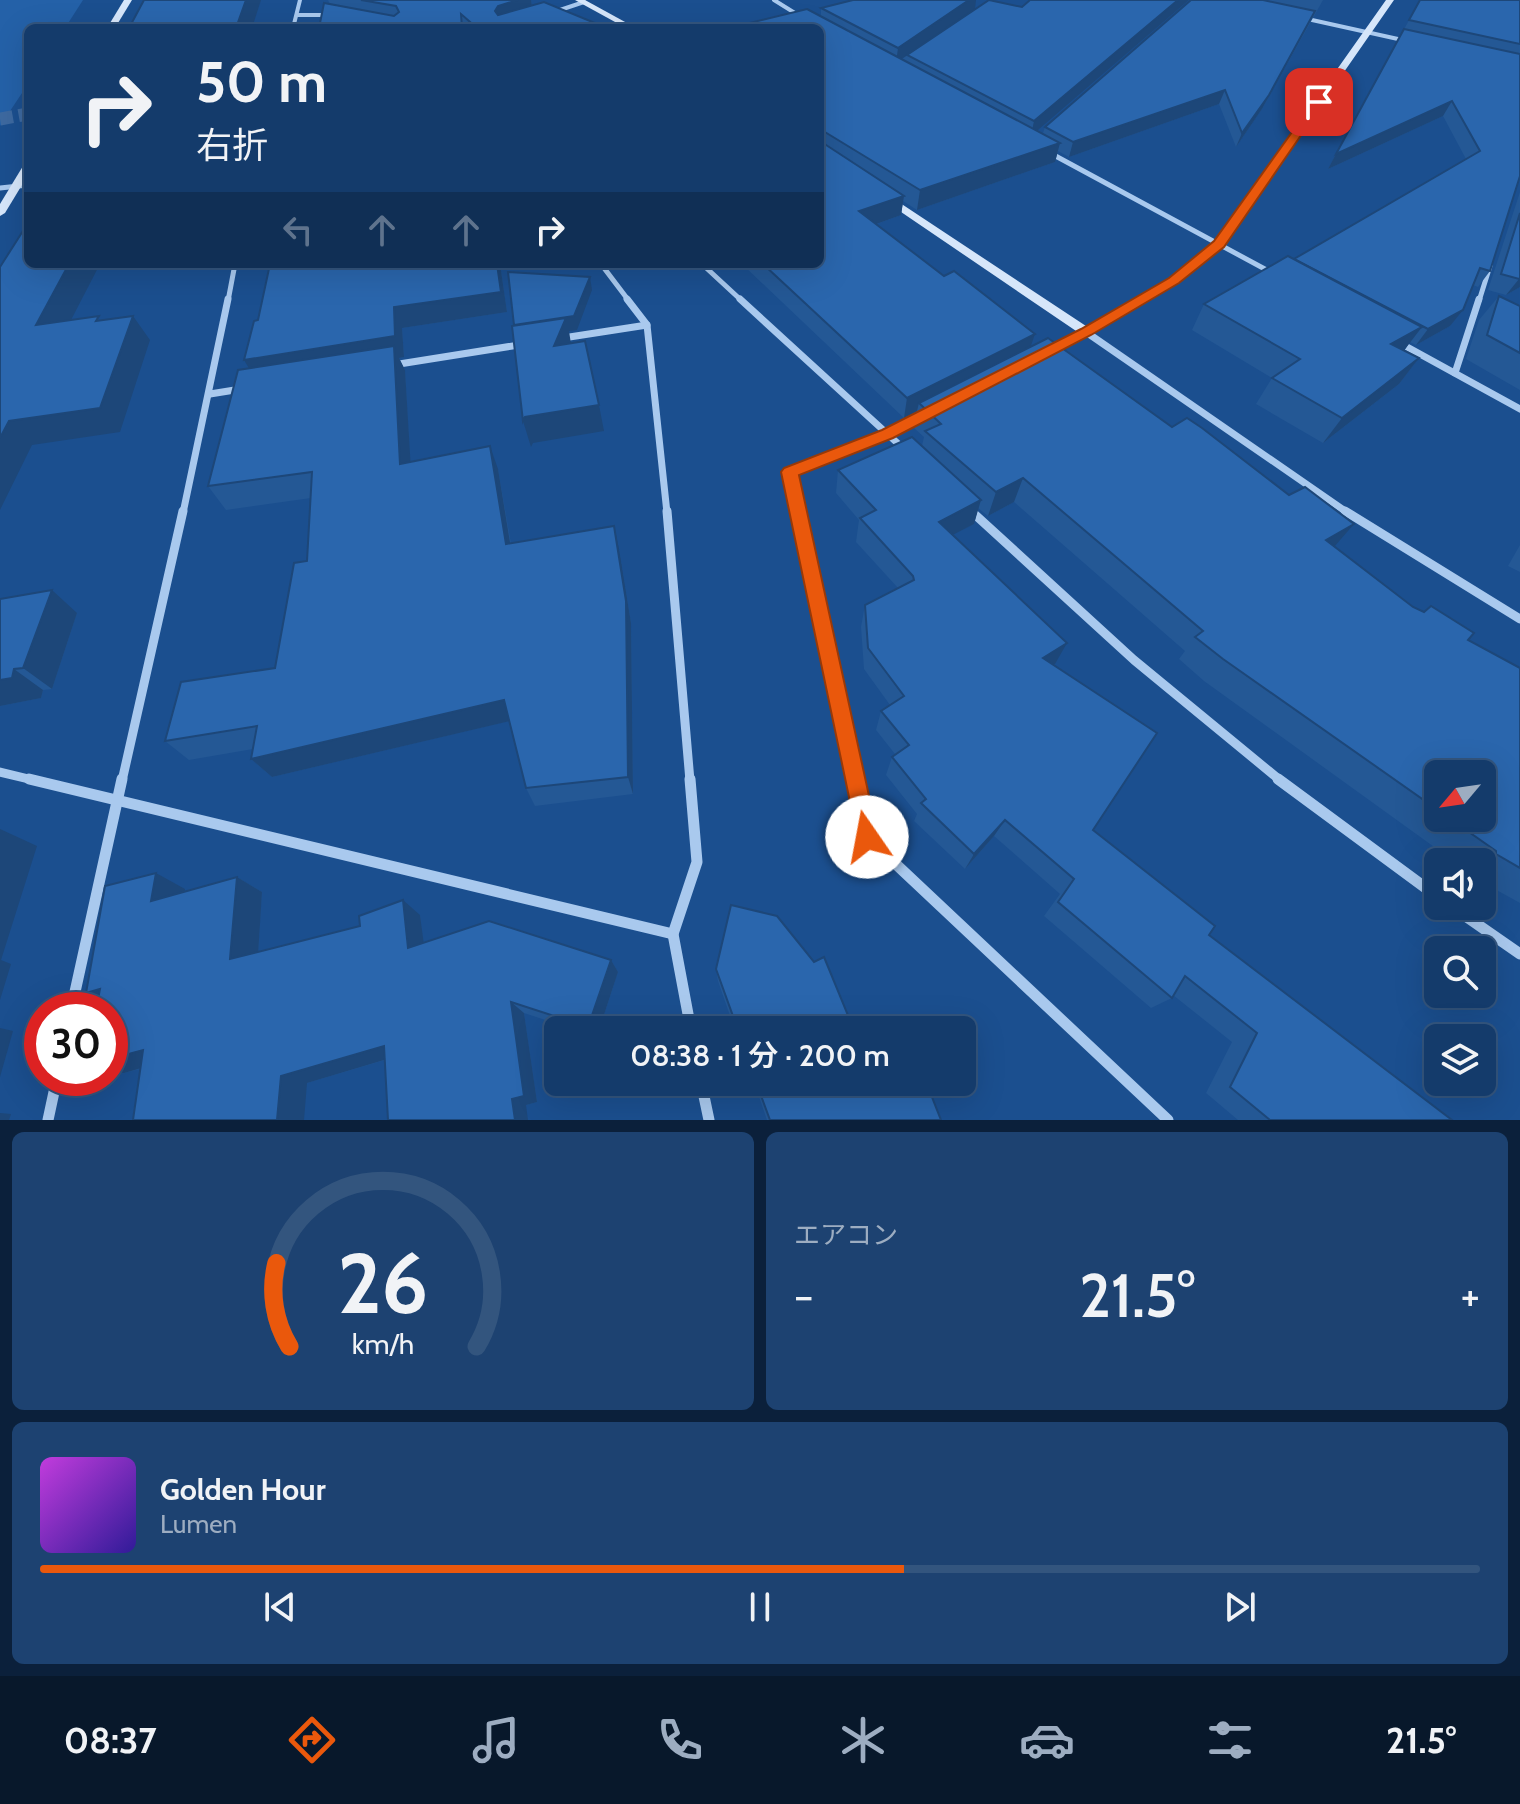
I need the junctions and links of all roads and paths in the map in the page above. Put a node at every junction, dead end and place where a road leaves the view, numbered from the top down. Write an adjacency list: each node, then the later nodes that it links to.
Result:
1 (128, 0): 10 (street)
2 (300, 0): 6 (street)
3 (774, 0): 13 (street)
4 (1390, 0): 15 (street)
5 (581, 1): 7 (street); 12 (street)
6 (297, 15): 9 (street); 11 (street)
7 (544, 15)
8 (1294, 16): 15 (street)
9 (340, 17)
10 (113, 24)
11 (294, 24)
12 (624, 24)
13 (813, 24)
14 (824, 30): 16 (street)
15 (1367, 32): 17 (street); 23 (street)
16 (832, 35)
17 (1413, 42)
18 (1045, 150): 23 (street)
19 (22, 185): 21 (street); 22 (street)
20 (871, 187): 30 (street)
21 (0, 188)
22 (0, 213)
23 (1219, 244): 28 (street); 30 (street)
24 (1492, 259): 36 (street)
25 (234, 268): 38 (street)
26 (604, 268): 29 (street)
27 (706, 268): 41 (street)
28 (1287, 281)
29 (647, 325): 32 (street); 49 (street)
30 (1086, 332): 34 (street); 44 (street)
31 (1385, 335): 36 (street)
32 (553, 340)
33 (538, 342): 35 (street)
34 (1044, 353)
35 (382, 367)
36 (1455, 373): 40 (street)
37 (257, 386): 38 (street)
38 (210, 394): 46 (street)
39 (936, 409): 41 (street)
40 (1520, 409)
41 (887, 434): 42 (street); 57 (street)
42 (911, 456)
43 (958, 499): 47 (street)
44 (1520, 619)
45 (0, 772): 46 (street)
46 (115, 801): 49 (street); 51 (street)
47 (1424, 887)
48 (1471, 920): 50 (street)
49 (673, 934): 52 (street)
50 (1520, 954)
51 (75, 992)
52 (688, 1016)
53 (53, 1096): 55 (street)
54 (704, 1096): 56 (street)
55 (48, 1120)
56 (709, 1120)
57 (1168, 1120)

